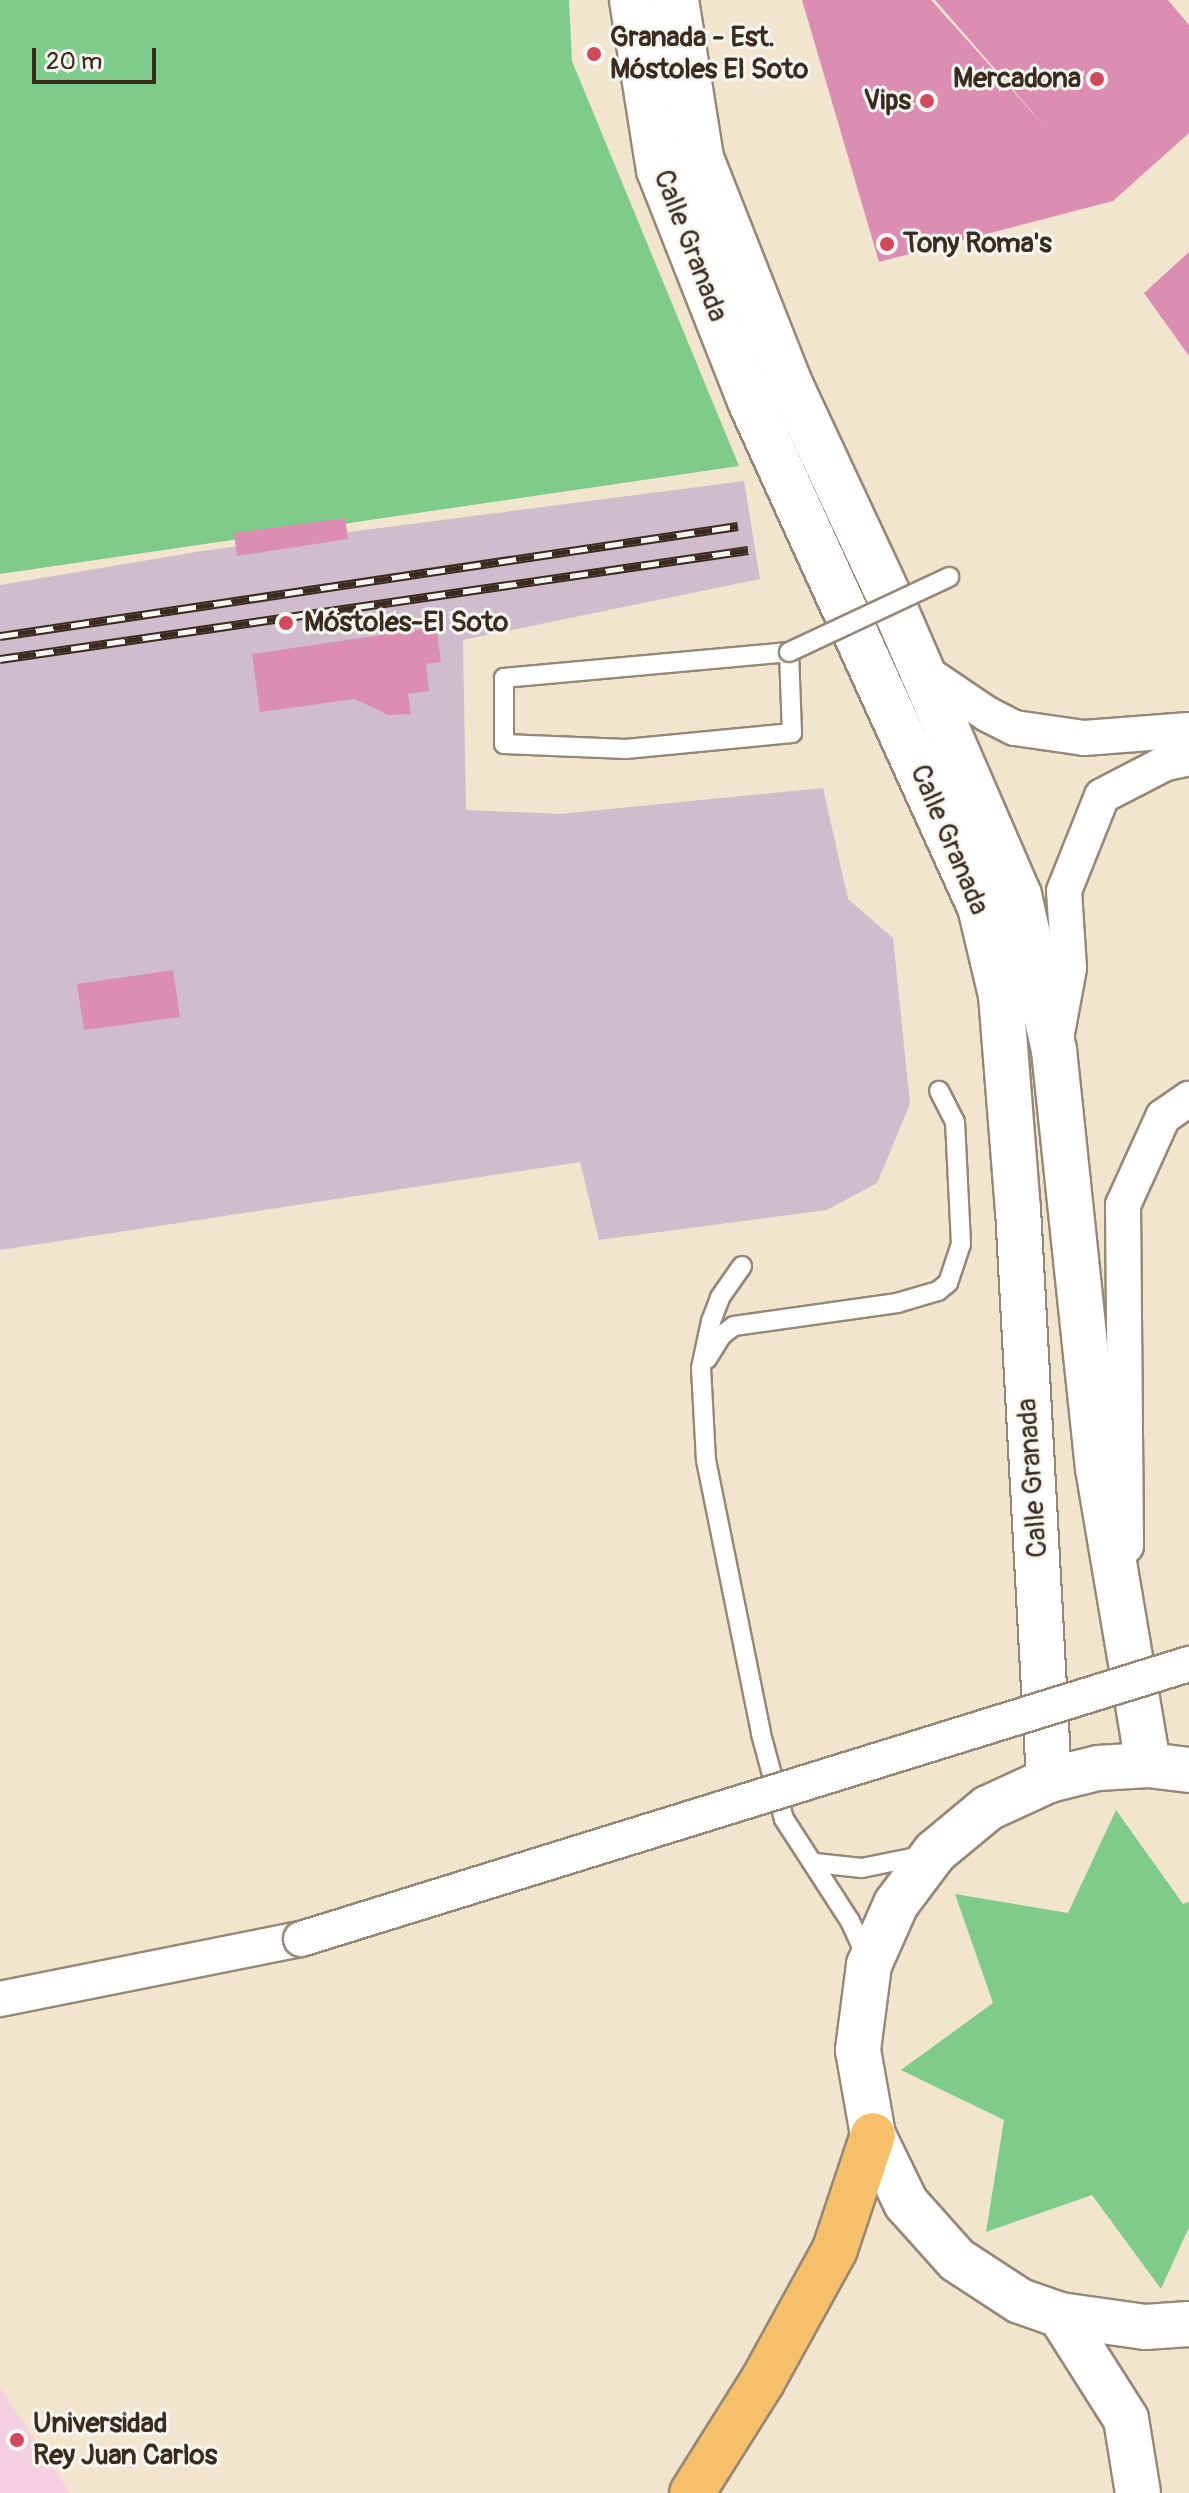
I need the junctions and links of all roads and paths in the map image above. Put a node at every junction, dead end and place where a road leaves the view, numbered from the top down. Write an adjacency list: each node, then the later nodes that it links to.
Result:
1 (632, 0): 16 (street, Calle Granada)
2 (676, 0): 5 (street, Calle Granada)
3 (949, 577): 4 (lane, bridge)
4 (789, 652): 4 (lane)
5 (922, 670): 6 (street); 8 (street, Calle Granada)
6 (1189, 730)
7 (1189, 758): 8 (street)
8 (1054, 1050): 13 (street, Calle Granada)
9 (939, 1091): 12 (lane)
10 (1189, 1099): 13 (street)
11 (742, 1266): 12 (lane)
12 (701, 1368): 18 (lane)
13 (1122, 1610): 15 (street, Calle Granada)
14 (1189, 1664): 20 (street, bridge)
15 (1169, 1768): 16 (street)
16 (1049, 1780): 17 (street)
17 (935, 1852): 18 (lane); 19 (street)
18 (815, 1863): 19 (lane)
19 (869, 1965): 21 (street)
20 (0, 1999)
21 (873, 2135): 22 (street); 24 (highway)
22 (1060, 2315): 23 (street); 25 (street)
23 (1189, 2324)
24 (692, 2493)
25 (1138, 2493)

